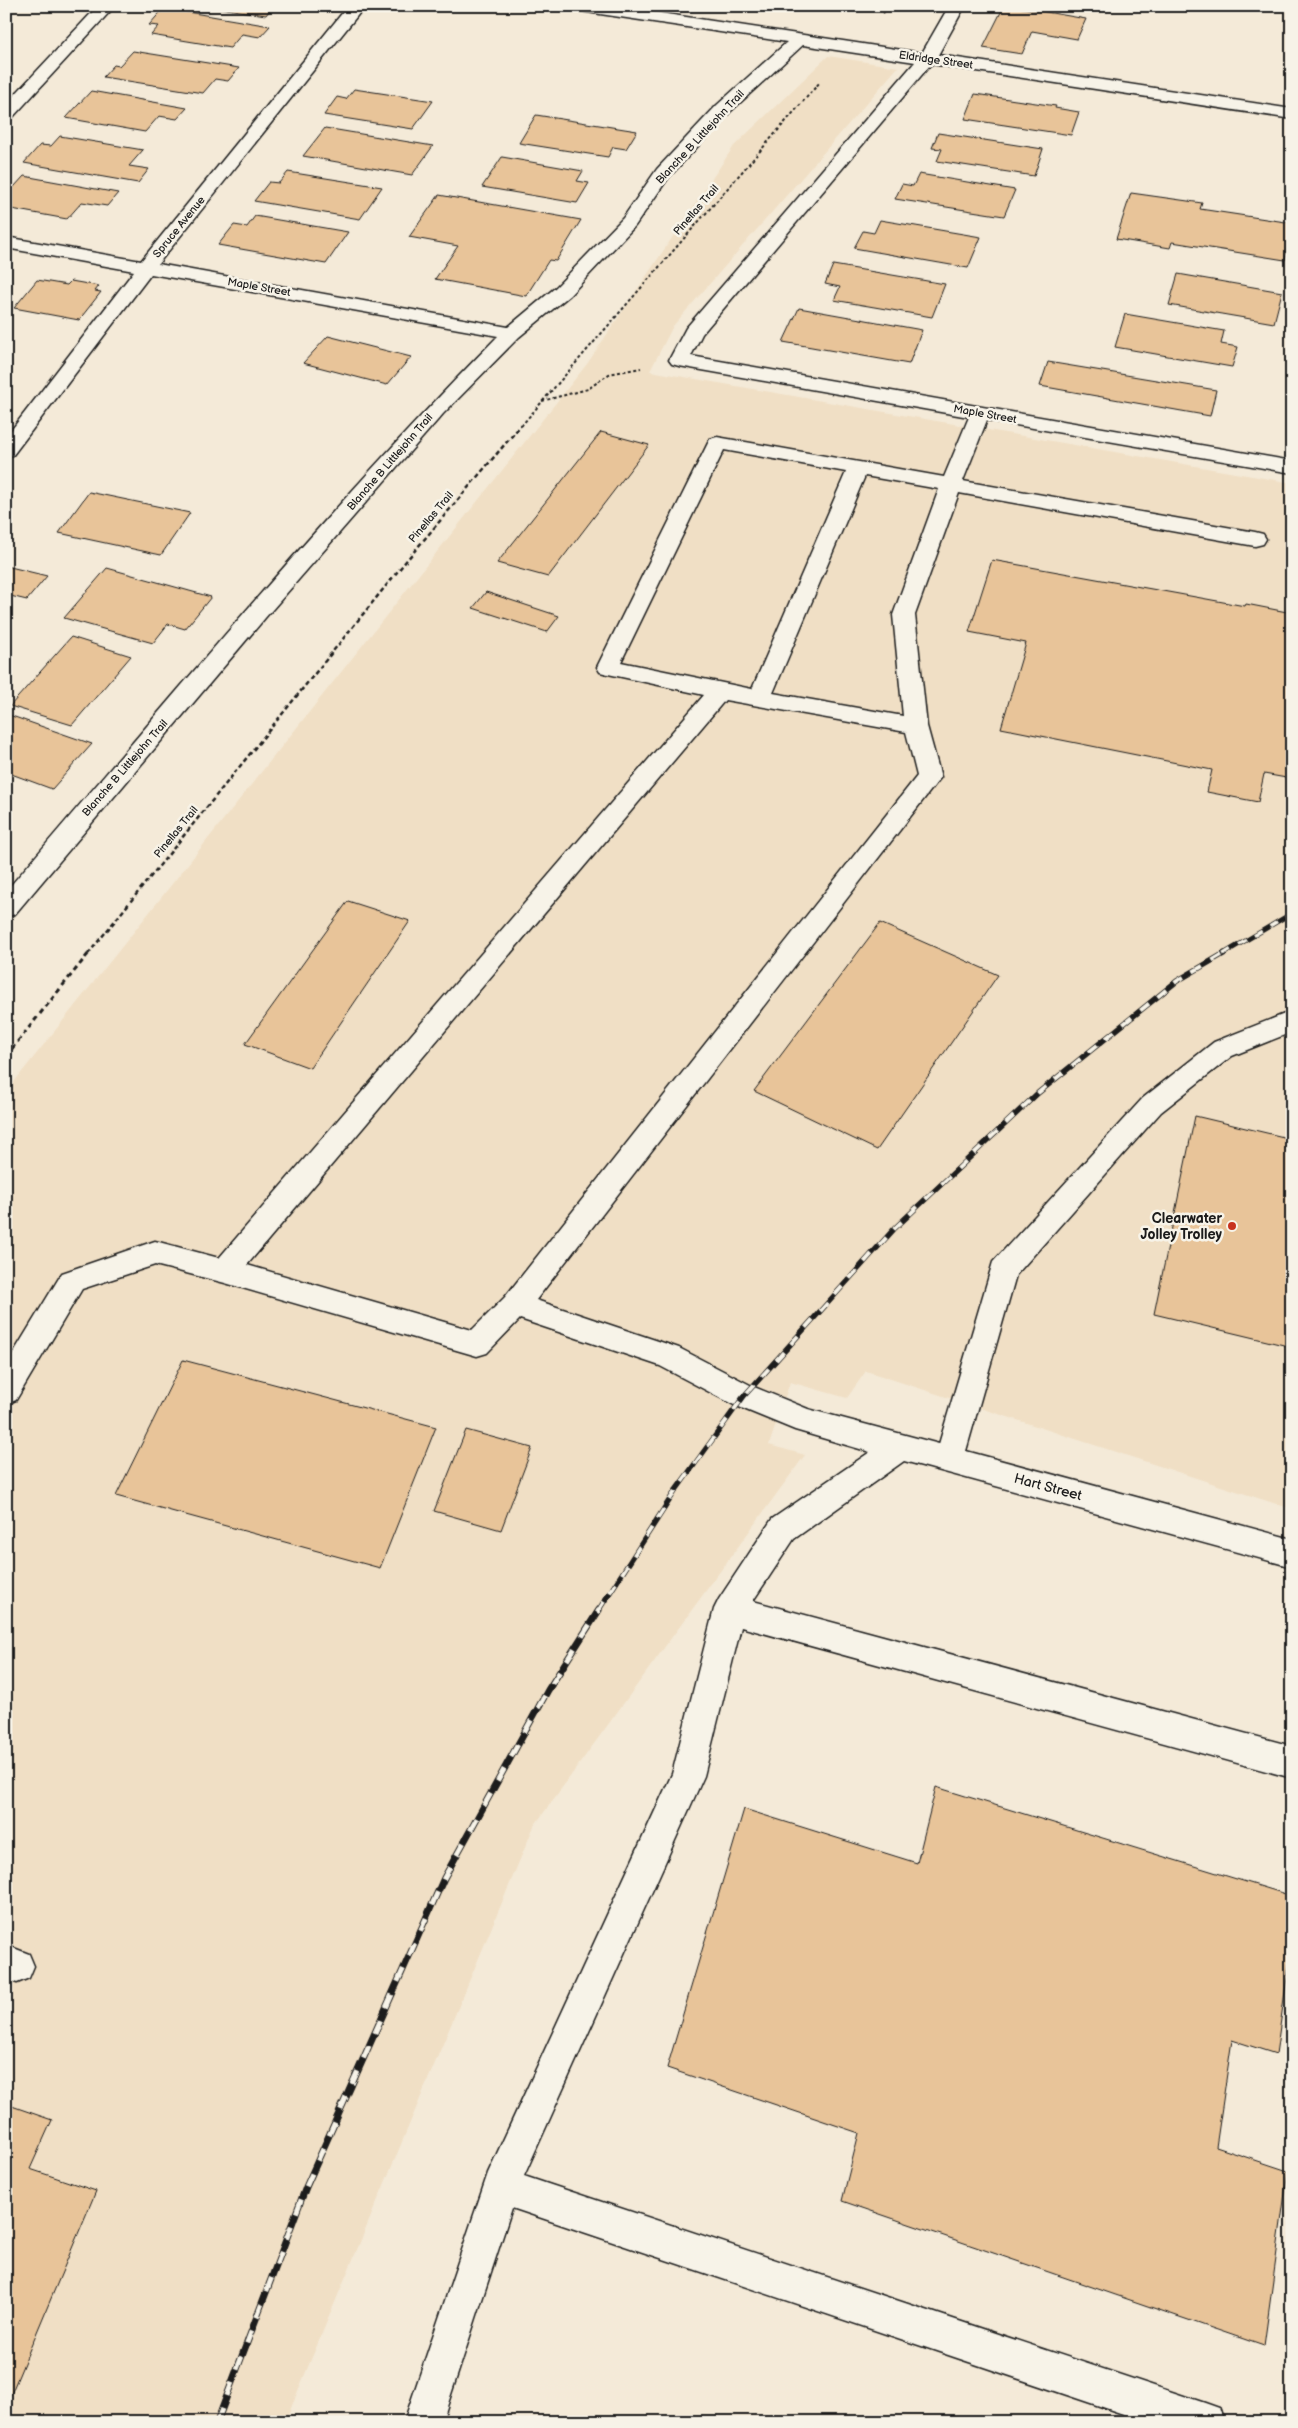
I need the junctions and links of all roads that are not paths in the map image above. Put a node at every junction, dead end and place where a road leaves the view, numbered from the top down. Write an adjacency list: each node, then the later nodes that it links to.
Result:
1 (107, 6): 7 (street)
2 (357, 6): 10 (street, Spruce Avenue)
3 (580, 6): 5 (street, Eldridge Street)
4 (957, 6): 6 (street)
5 (799, 40): 6 (street, Eldridge Street); 11 (street, Blanche B Littlejohn Trail)
6 (926, 59): 8 (street, Eldridge Street); 12 (street, Maple Street)
7 (6, 114)
8 (1292, 114)
9 (6, 242): 10 (street, Maple Street)
10 (146, 267): 11 (street, Maple Street); 13 (street, Spruce Avenue)
11 (512, 332): 21 (street, Blanche B Littlejohn Trail)
12 (980, 413): 14 (street, Maple Street); 16 (street)
13 (6, 451)
14 (1292, 467)
15 (858, 469): 16 (street); 18 (street); 19 (street)
16 (951, 485): 17 (street); 20 (street)
17 (1255, 539)
18 (720, 691): 19 (street); 23 (street)
19 (760, 697): 20 (street)
20 (916, 726): 24 (street)
21 (6, 908)
22 (1292, 1021): 27 (street)
23 (225, 1271): 24 (street); 25 (street)
24 (515, 1305): 26 (street, Hart Street)
25 (6, 1391)
26 (900, 1447): 27 (street, Hart Street); 29 (street)
27 (949, 1460): 28 (street, Hart Street)
28 (1292, 1552)
29 (730, 1609): 30 (street); 31 (street)
30 (1292, 1762)
31 (500, 2186): 32 (street); 33 (street)
32 (423, 2422)
33 (1205, 2422)

